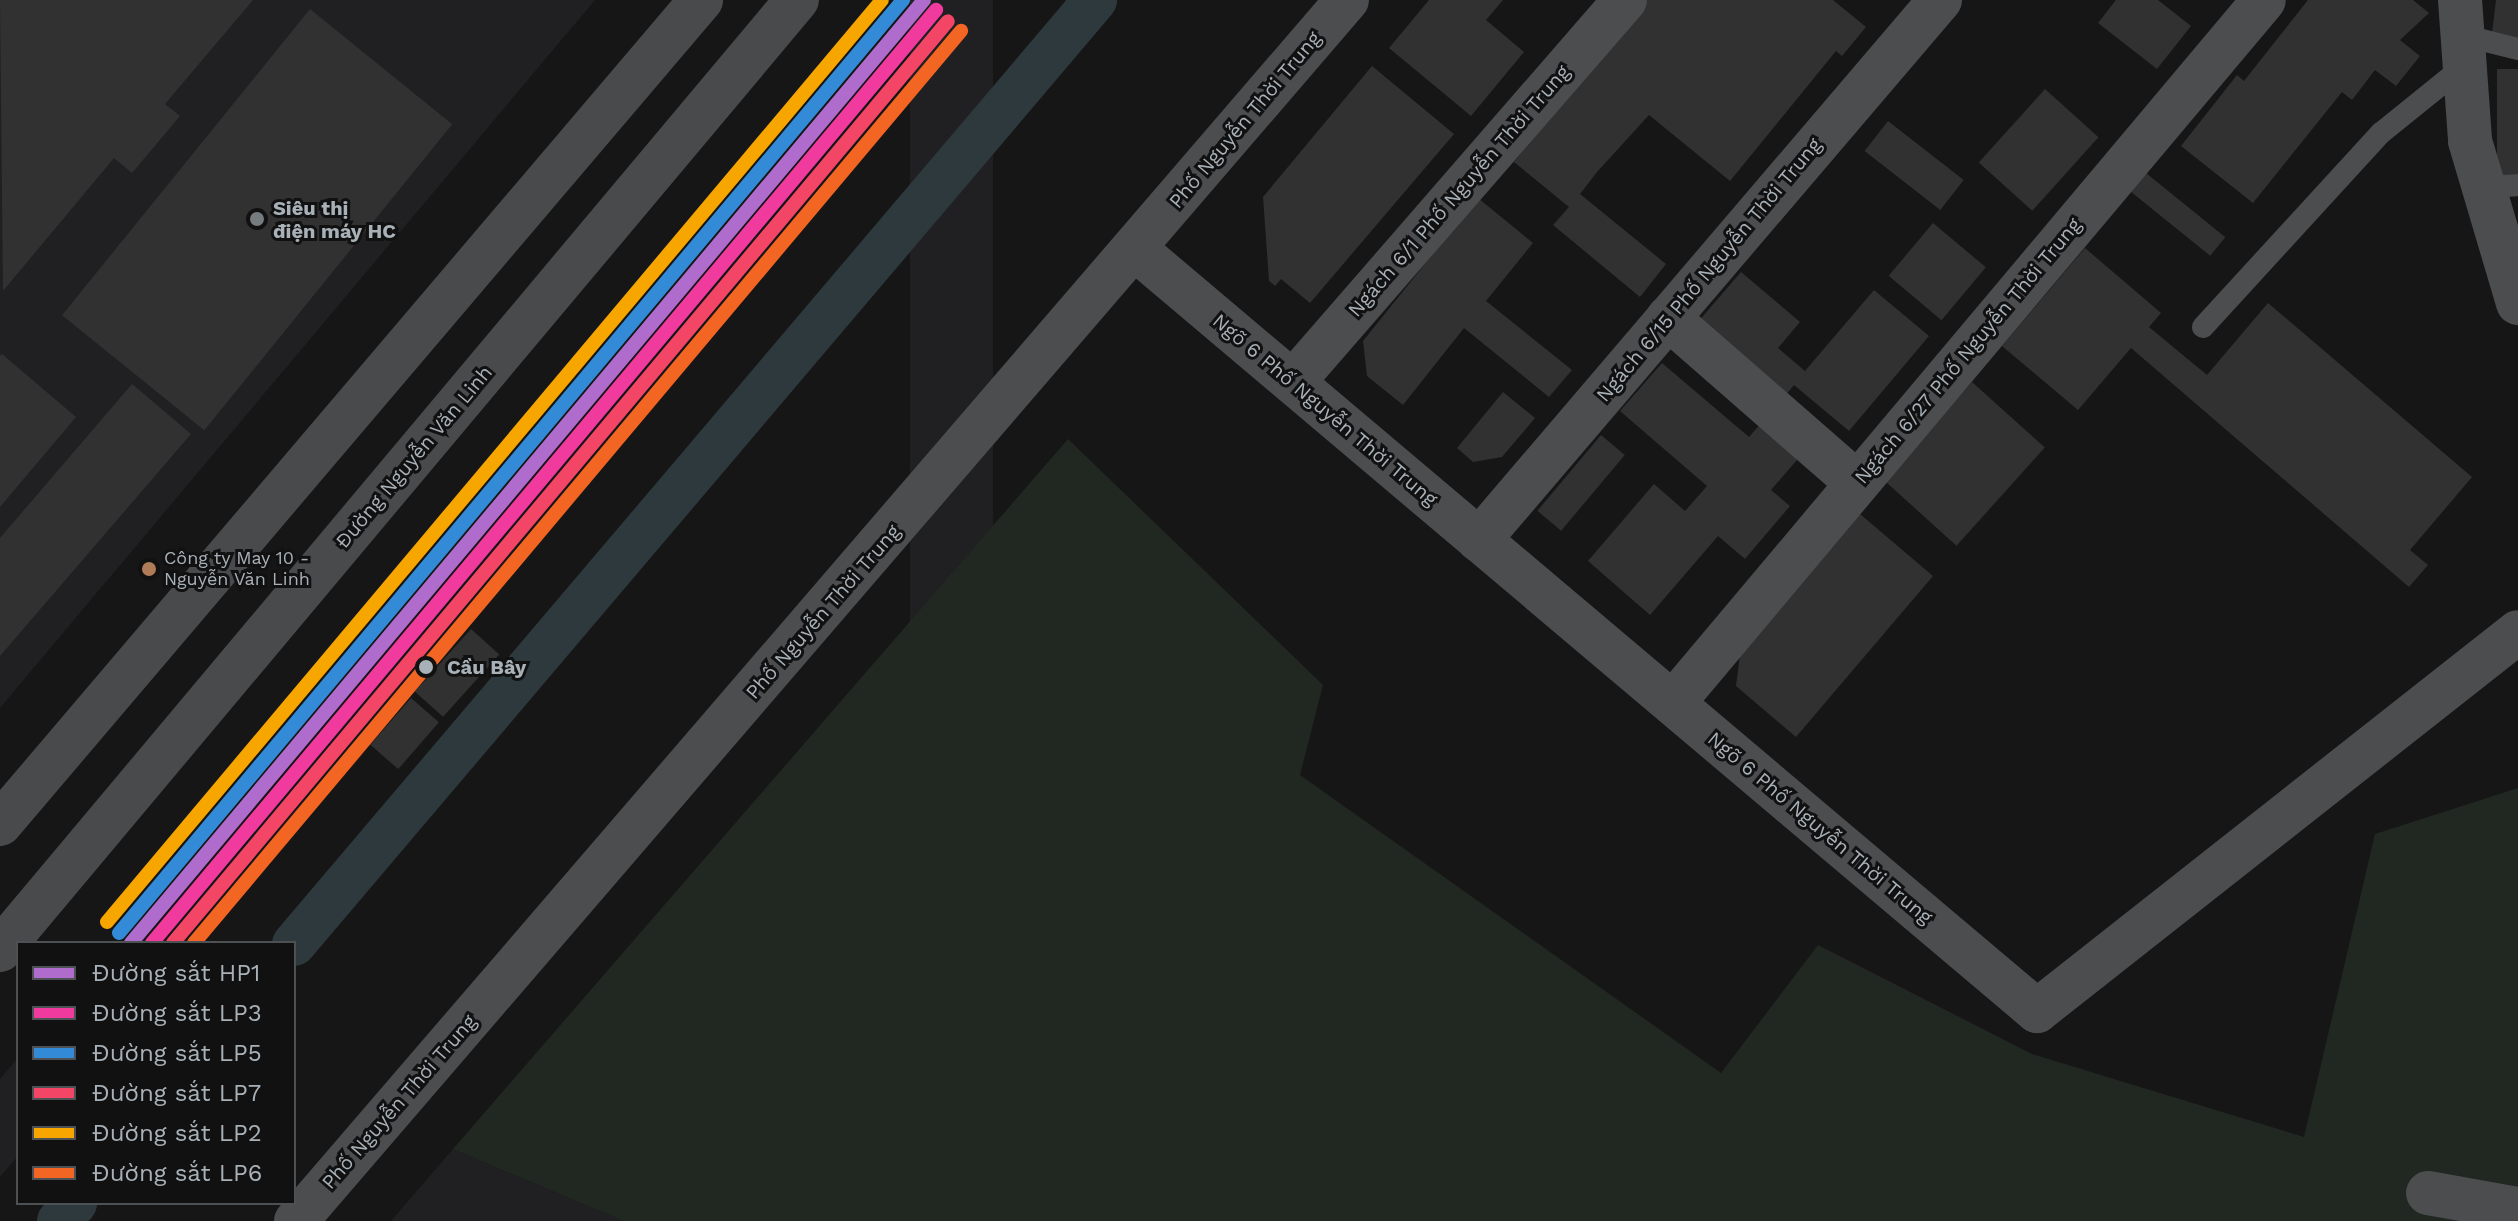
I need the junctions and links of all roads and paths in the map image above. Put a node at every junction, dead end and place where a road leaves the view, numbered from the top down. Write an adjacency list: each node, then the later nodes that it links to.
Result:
1 (701, 0): 19 (highway)
2 (797, 0): 20 (highway, Đường Nguyễn Văn Linh)
3 (1347, 0): 10 (street, Phố Nguyễn Thời Trung)
4 (1625, 0): 14 (street, Ngách 6/1 Phố Nguyễn Thời Trung)
5 (1940, 0): 12 (street, Ngách 6/15 Phố Nguyễn Thời Trung)
6 (2264, 0): 15 (street, Ngách 6/27 Phố Nguyễn Thời Trung)
7 (2462, 34): 8 (lane); 9 (street); 13 (lane)
8 (2518, 49)
9 (2501, 186): 11 (street)
10 (1135, 249): 14 (street, Ngõ 6 Phố Nguyễn Thời Trung); 23 (street, Phố Nguyễn Thời Trung)
11 (2518, 303)
12 (1668, 318): 15 (street); 16 (street, Ngách 6/15 Phố Nguyễn Thời Trung)
13 (2203, 327)
14 (1293, 382): 16 (street, Ngõ 6 Phố Nguyễn Thời Trung)
15 (1857, 483): 18 (street, Ngách 6/27 Phố Nguyễn Thời Trung)
16 (1479, 540): 18 (street, Ngõ 6 Phố Nguyễn Thời Trung)
17 (2518, 632): 18 (street, Ngõ 6 Phố Nguyễn Thời Trung)
18 (1673, 703)
19 (0, 824)
20 (0, 950)
21 (2428, 1193): 22 (street)
22 (2518, 1209)
23 (296, 1221)

